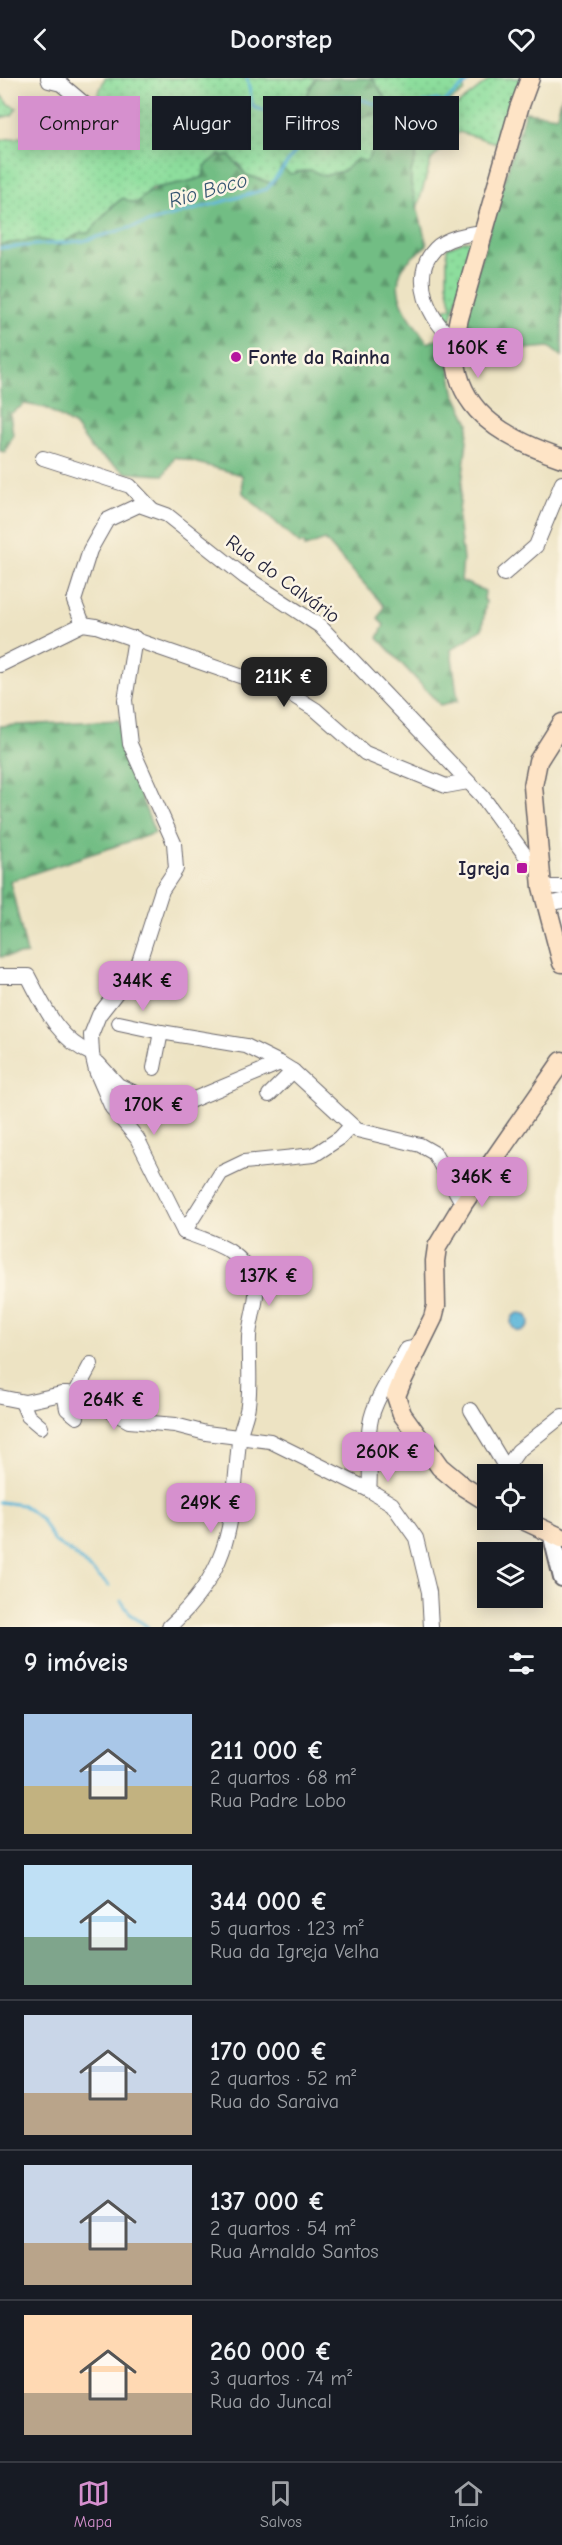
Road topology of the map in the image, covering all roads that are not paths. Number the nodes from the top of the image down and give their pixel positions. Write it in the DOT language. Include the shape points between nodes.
graph roads {
  1 [pos="48,78"];
  2 [pos="530,78"];
  3 [pos="75,96"];
  4 [pos="484,232"];
  5 [pos="455,340"];
  6 [pos="43,458"];
  7 [pos="562,458"];
  8 [pos="562,483"];
  9 [pos="154,510"];
  10 [pos="504,574"];
  11 [pos="84,624"];
  12 [pos="135,638"];
  13 [pos="0,665"];
  14 [pos="562,723"];
  15 [pos="468,782"];
  16 [pos="538,861"];
  17 [pos="542,887"];
  18 [pos="562,888"];
  19 [pos="554,903"];
  20 [pos="562,963"];
  21 [pos="0,976"];
  22 [pos="119,1023"];
  23 [pos="161,1032"];
  24 [pos="92,1054"];
  25 [pos="562,1061"];
  26 [pos="280,1063"];
  27 [pos="154,1068"];
  28 [pos="293,1071"];
  29 [pos="269,1095"];
  30 [pos="351,1126"];
  31 [pos="464,1204"];
  32 [pos="184,1232"];
  33 [pos="418,1350"];
  34 [pos="92,1364"];
  35 [pos="69,1394"];
  36 [pos="0,1397"];
  37 [pos="22,1402"];
  38 [pos="471,1410"];
  39 [pos="562,1416"];
  40 [pos="77,1417"];
  41 [pos="41,1427"];
  42 [pos="239,1437"];
  43 [pos="500,1464"];
  44 [pos="509,1464"];
  45 [pos="369,1490"];
  46 [pos="477,1495"];
  47 [pos="556,1536"];
  48 [pos="562,1578"];
  49 [pos="169,1627"];
  50 [pos="431,1627"];
  1 -- 3 [label="street"];
  2 -- 4 [label="main road"];
  4 -- 5 [label="main road"];
  4 -- 5 [label="street" via="438,246 424,270 423,289 429,307 444,332"];
  5 -- 7 [label="main road" via="462,386 484,418 512,437"];
  6 -- 9 [label="street, Rua do Calvário" via="130,486"];
  8 -- 10 [label="street" via="536,546"];
  9 -- 11 [label="street" via="139,506 107,520 90,550 74,601"];
  9 -- 15 [label="street, Rua do Calvário" via="167,515 245,577 320,626"];
  11 -- 12 [label="street"];
  11 -- 13 [label="street"];
  12 -- 15 [label="street" via="289,693 316,710 365,753 446,786"];
  12 -- 24 [label="street" via="125,700 129,744 174,843 176,869 148,925 138,965 99,1015 92,1035"];
  14 -- 16 [label="main road" via="541,756 534,776"];
  15 -- 16 [label="street, Rua do Calvário" via="525,855"];
  16 -- 17 [label="main road"];
  17 -- 18 [label="street"];
  17 -- 19 [label="main road"];
  19 -- 20 [label="main road"];
  21 -- 24 [label="street" via="28,975 51,1018 75,1047"];
  22 -- 23 [label="street"];
  23 -- 26 [label="street" via="246,1046"];
  23 -- 27 [label="street"];
  24 -- 26 [label="street" via="118,1085 162,1106 180,1105"];
  24 -- 32 [label="street" via="112,1108 137,1137"];
  25 -- 31 [label="main road"];
  26 -- 28 [label="street"];
  28 -- 29 [label="street"];
  28 -- 30 [label="street"];
  30 -- 31 [label="street" via="420,1145 434,1154"];
  30 -- 32 [label="street" via="314,1155 244,1162 221,1173"];
  31 -- 33 [label="main road" via="437,1247 434,1318"];
  32 -- 42 [label="street" via="227,1248 244,1261 256,1285 249,1336 248,1407"];
  33 -- 45 [label="street" via="407,1349 370,1423"];
  33 -- 46 [label="main road" via="396,1396 402,1414 440,1467"];
  34 -- 35 [label="street"];
  35 -- 37 [label="street"];
  35 -- 40 [label="street" via="67,1409"];
  35 -- 42 [label="street" via="85,1396 129,1421"];
  36 -- 37 [label="street"];
  37 -- 41 [label="street" via="28,1416"];
  38 -- 43 [label="street"];
  39 -- 44 [label="street" via="518,1451"];
  42 -- 45 [label="street" via="270,1441"];
  42 -- 49 [label="street" via="233,1515 219,1562 204,1590"];
  45 -- 50 [label="street" via="392,1504 416,1538 429,1592"];
  47 -- 48 [label="street"];
}
